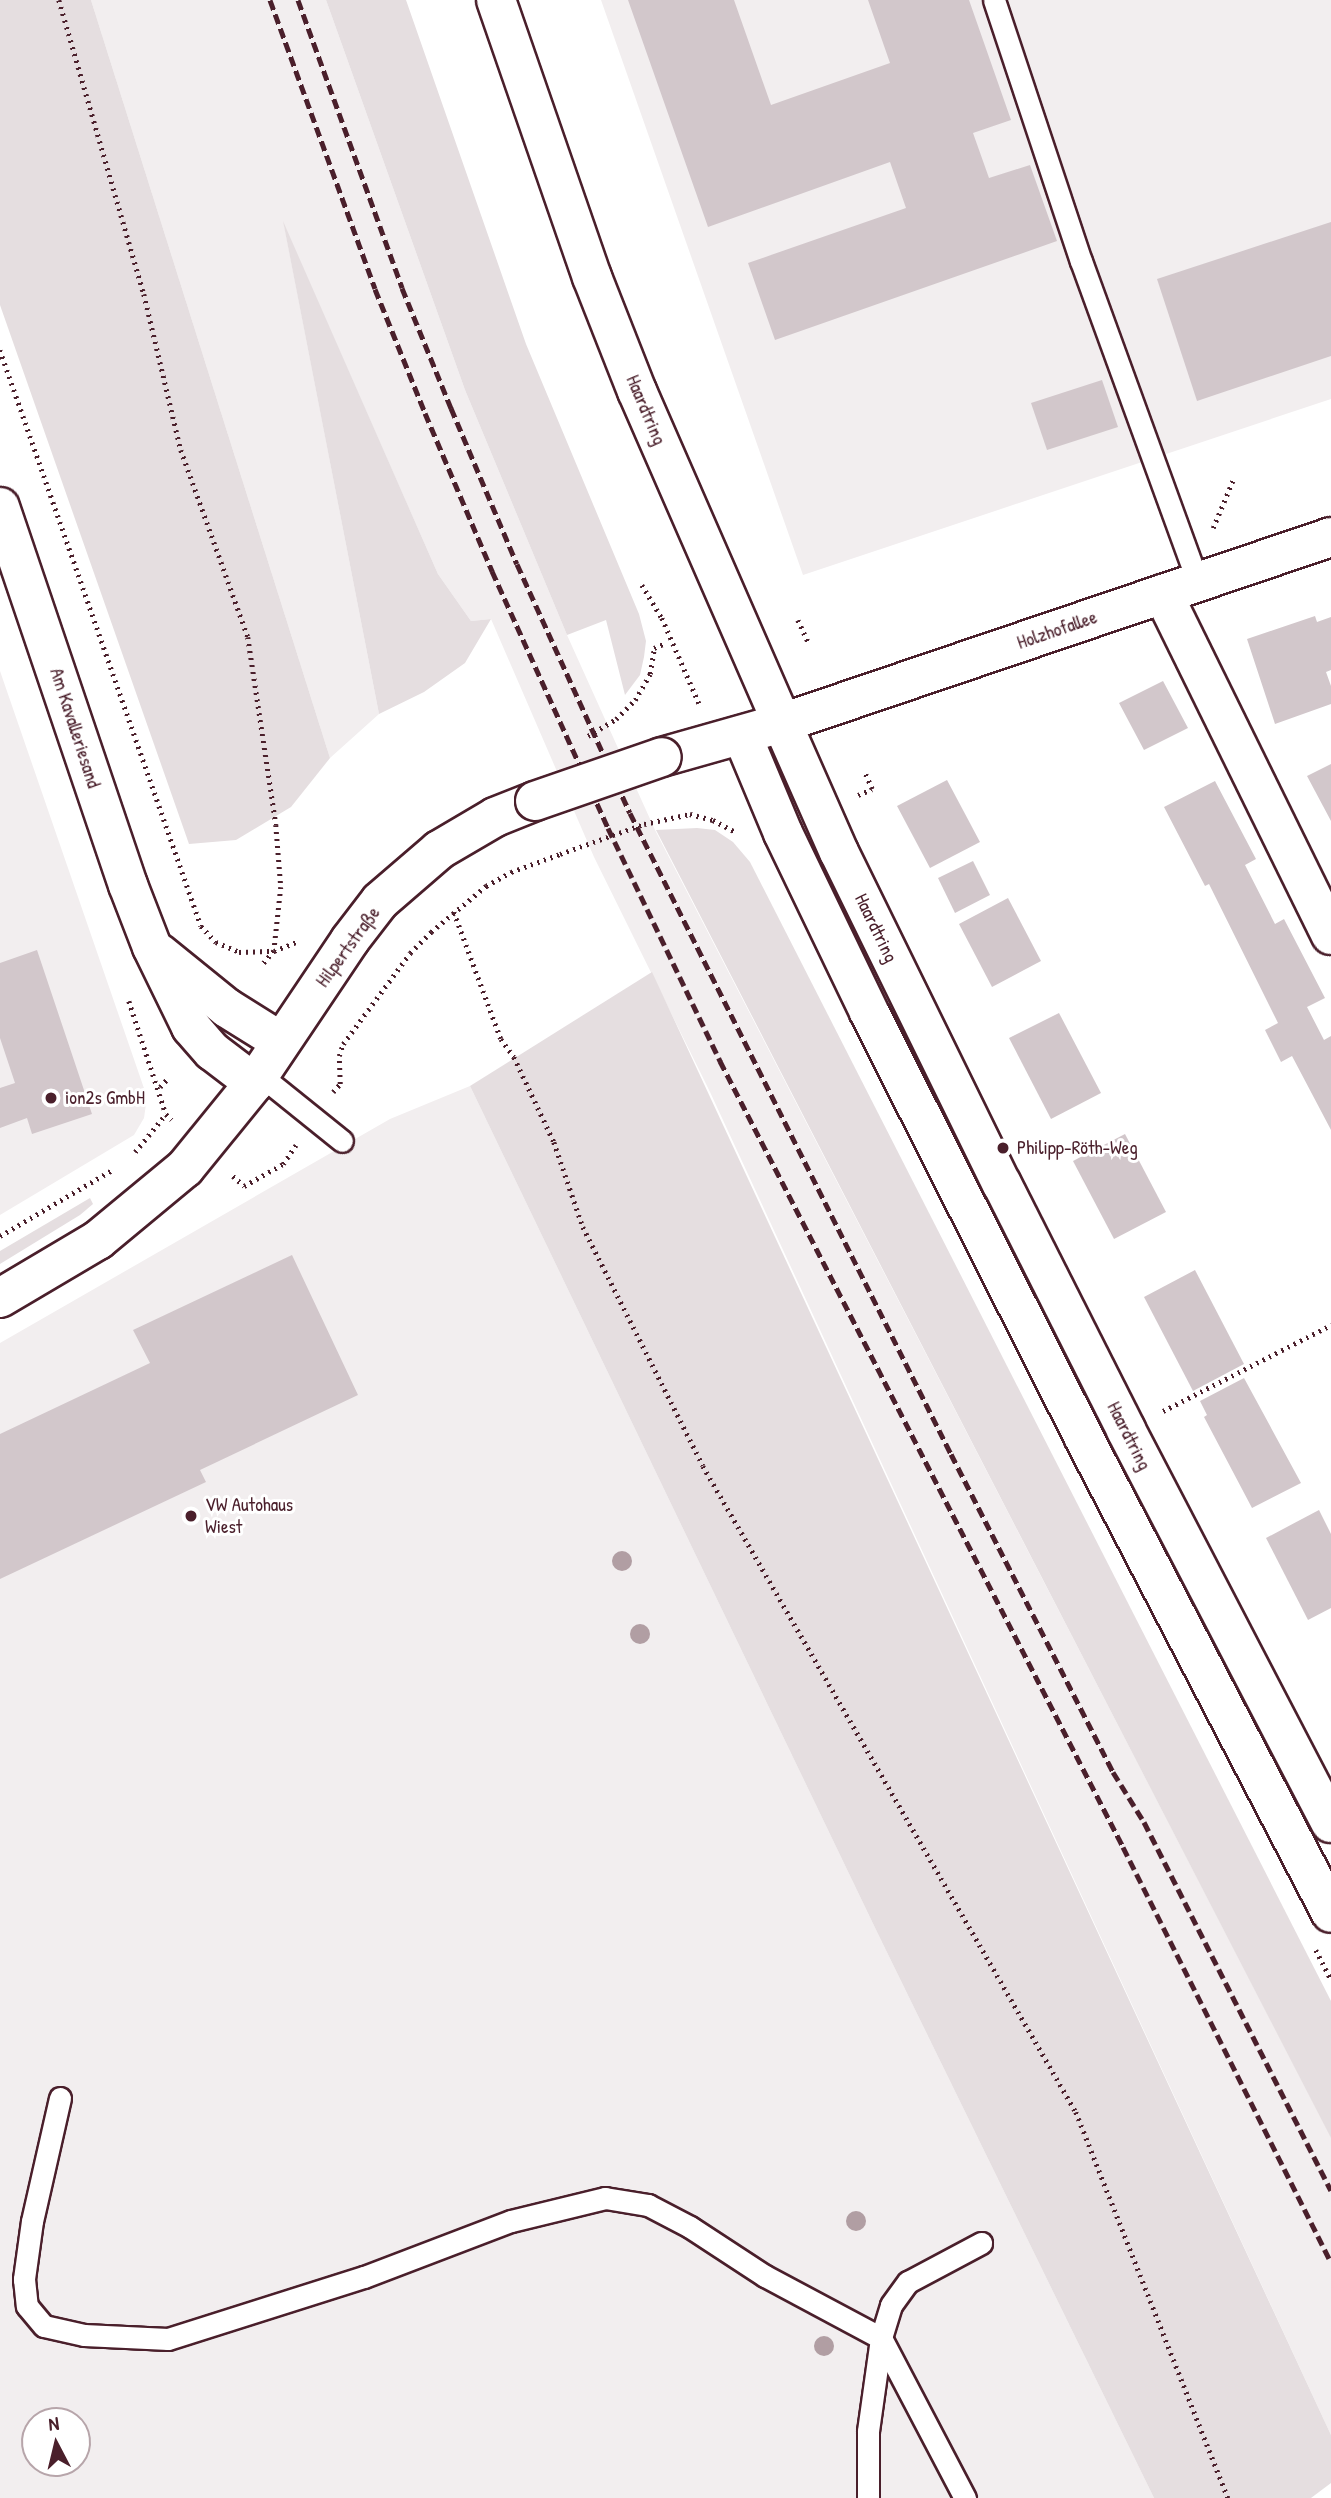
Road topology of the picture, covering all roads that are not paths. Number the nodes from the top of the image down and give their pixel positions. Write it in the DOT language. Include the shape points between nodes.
graph roads {
  1 [pos="496,0"];
  2 [pos="994,0"];
  3 [pos="0,507"];
  4 [pos="1331,537"];
  5 [pos="1180,588"];
  6 [pos="782,723"];
  7 [pos="742,735"];
  8 [pos="1331,935"];
  9 [pos="152,947"];
  10 [pos="280,1041"];
  11 [pos="257,1079"];
  12 [pos="342,1141"];
  13 [pos="0,1298"];
  14 [pos="1331,1823"];
  15 [pos="1331,1913"];
  16 [pos="60,2098"];
  17 [pos="981,2243"];
  18 [pos="881,2338"];
  19 [pos="868,2498"];
  20 [pos="965,2498"];
  1 -- 6 [label="main road, Haardtring" via="612,328"];
  2 -- 5 [label="lane" via="1081,261"];
  3 -- 9 [label="main road, Am Kavalleriesand"];
  4 -- 5 [label="main road, Holzhofallee"];
  5 -- 6 [label="main road, Holzhofallee"];
  5 -- 8 [label="main road"];
  6 -- 7 [label="main road, Hilpertstraße"];
  6 -- 14 [label="main road, Haardtring" via="839,852 996,1172"];
  7 -- 10 [label="main road, Hilpertstraße, bridge" via="535,801 495,817 449,844 380,901"];
  7 -- 15 [label="main road, Haardtring" via="783,833 869,1012"];
  9 -- 10 [label="main road, Am Kavalleriesand" via="227,1008"];
  9 -- 11 [label="main road, Am Kavalleriesand" via="191,1027 212,1051"];
  10 -- 11 [label="main road, Hilpertstraße"];
  11 -- 12 [label="lane"];
  11 -- 13 [label="main road, Hilpertstraße" via="168,1185 98,1240"];
  16 -- 18 [label="lane" via="24,2279 27,2306 44,2326 84,2335 168,2339 364,2277 511,2221 606,2198 648,2205 765,2276"];
  17 -- 18 [label="lane" via="908,2282 891,2305"];
  18 -- 19 [label="lane" via="868,2431"];
  18 -- 20 [label="lane"];
}
